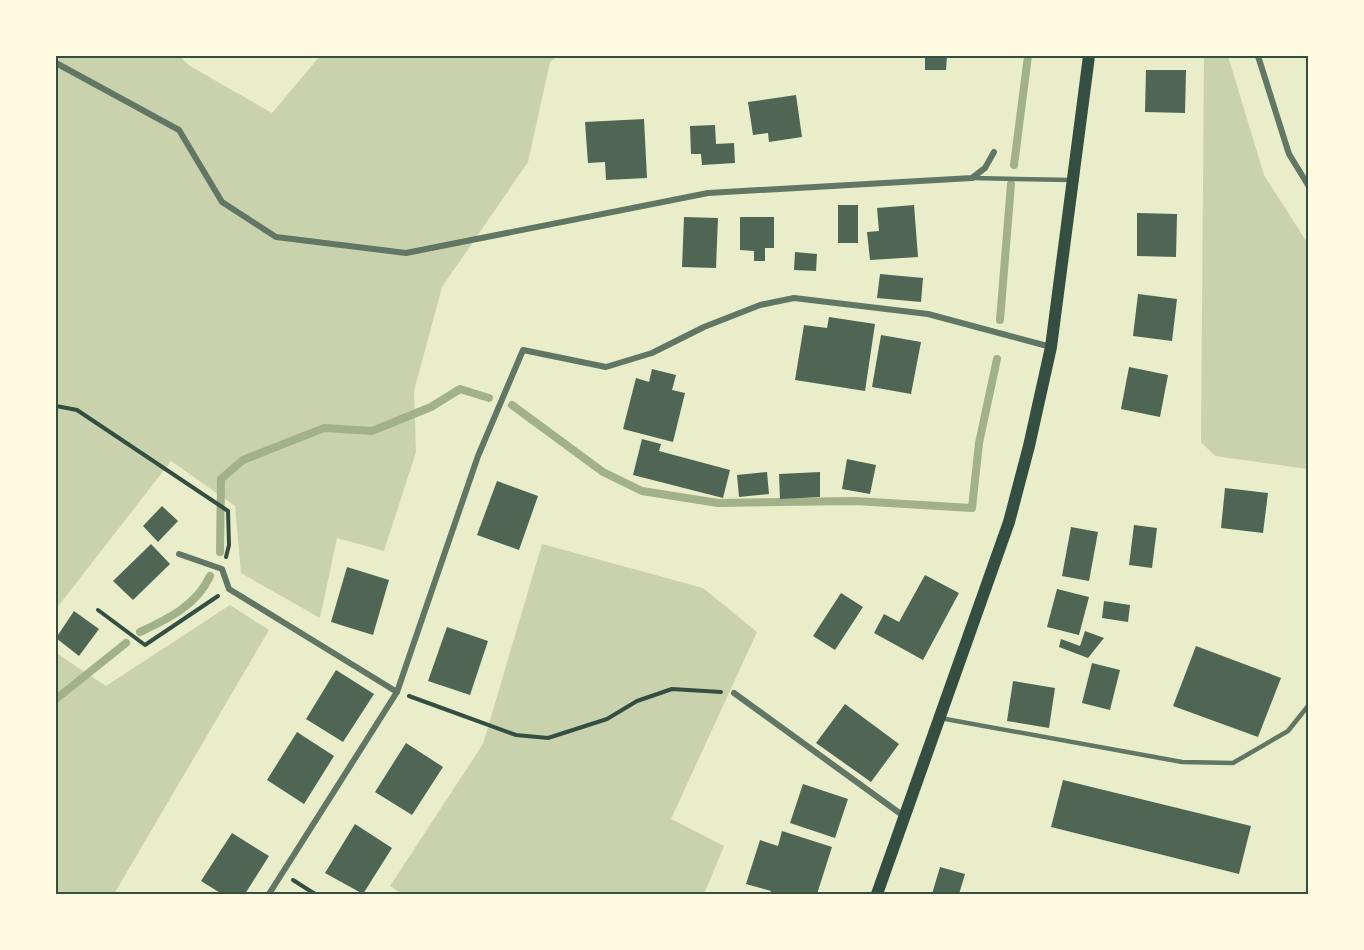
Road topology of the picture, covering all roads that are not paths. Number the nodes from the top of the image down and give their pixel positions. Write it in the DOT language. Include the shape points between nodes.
graph roads {
  1 [pos="1089,56"];
  2 [pos="1258,56"];
  3 [pos="56,63"];
  4 [pos="994,152"];
  5 [pos="972,178"];
  6 [pos="1074,180"];
  7 [pos="1308,185"];
  8 [pos="1051,347"];
  9 [pos="179,554"];
  10 [pos="397,692"];
  11 [pos="734,693"];
  12 [pos="1308,706"];
  13 [pos="938,718"];
  14 [pos="905,817"];
  15 [pos="269,894"];
  16 [pos="877,894"];
  1 -- 6 [label="main road"];
  2 -- 7 [label="street" via="1289,154"];
  3 -- 5 [label="street" via="179,130 222,202 276,237 288,239 406,253 708,193"];
  4 -- 5 [label="street" via="985,168"];
  5 -- 6 [label="lane"];
  6 -- 8 [label="main road"];
  8 -- 10 [label="street" via="928,314 794,298 760,305 652,353 606,367 524,350 478,456"];
  8 -- 13 [label="main road" via="1009,522"];
  9 -- 10 [label="street" via="222,569 229,588"];
  10 -- 15 [label="street"];
  11 -- 14 [label="street"];
  12 -- 13 [label="lane" via="1288,731 1233,763 1182,762"];
  13 -- 14 [label="main road"];
  14 -- 16 [label="main road"];
}
